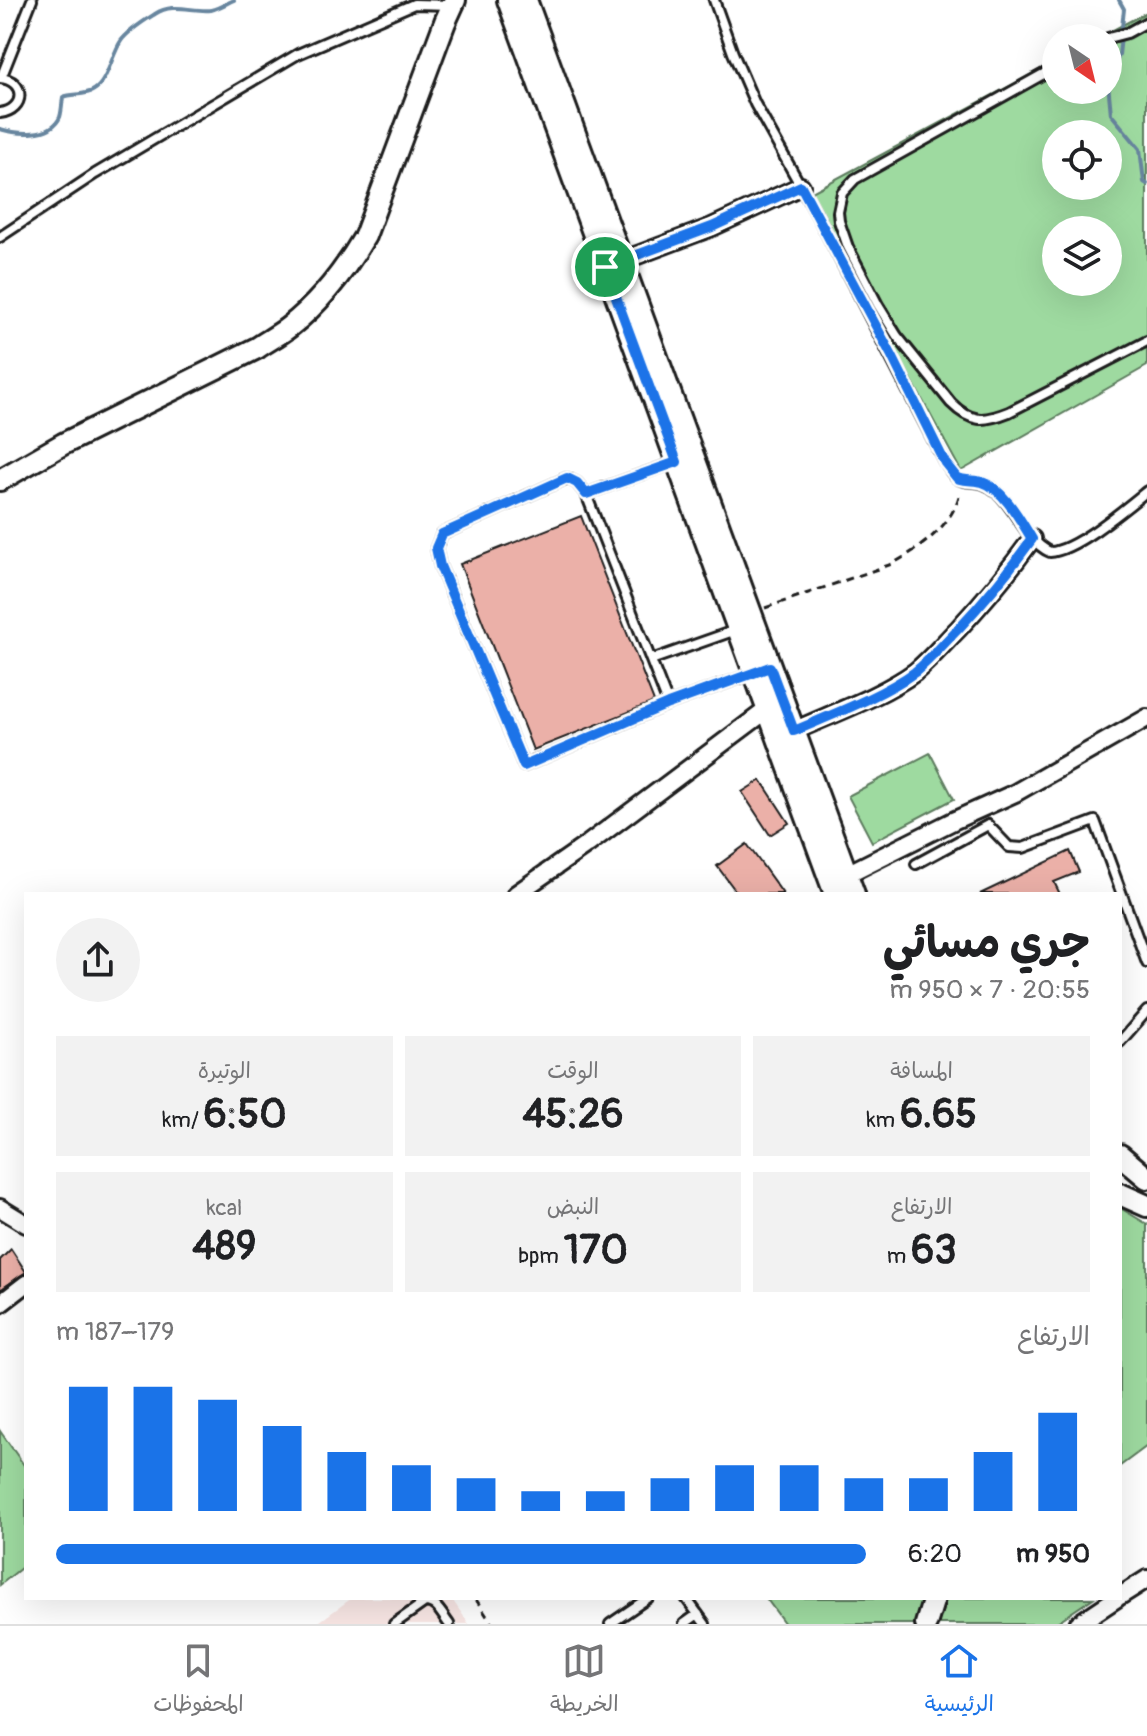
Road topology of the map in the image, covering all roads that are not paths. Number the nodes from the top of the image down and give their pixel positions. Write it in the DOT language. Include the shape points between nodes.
graph roads {
  1 [pos="32,0"];
  2 [pos="508,0"];
  3 [pos="526,0"];
  4 [pos="714,0"];
  5 [pos="454,3"];
  6 [pos="1147,22"];
  7 [pos="1122,34"];
  8 [pos="1042,75"];
  9 [pos="0,78"];
  10 [pos="0,113"];
  11 [pos="801,186"];
  12 [pos="0,237"];
  13 [pos="613,264"];
  14 [pos="1147,341"];
  15 [pos="685,458"];
  16 [pos="0,480"];
  17 [pos="1147,491"];
  18 [pos="586,494"];
  19 [pos="1032,539"];
  20 [pos="748,622"];
  21 [pos="651,660"];
  22 [pos="763,670"];
  23 [pos="668,704"];
  24 [pos="768,709"];
  25 [pos="1147,718"];
  26 [pos="794,731"];
  27 [pos="916,864"];
  28 [pos="847,874"];
  29 [pos="519,892"];
  30 [pos="834,892"];
  31 [pos="853,892"];
  32 [pos="1121,892"];
  33 [pos="1122,895"];
  34 [pos="1147,963"];
  35 [pos="1147,1011"];
  36 [pos="1122,1040"];
  37 [pos="1122,1157"];
  38 [pos="1147,1178"];
  39 [pos="1122,1195"];
  40 [pos="1147,1206"];
  41 [pos="0,1208"];
  42 [pos="24,1223"];
  43 [pos="24,1286"];
  44 [pos="0,1304"];
  45 [pos="1147,1579"];
  46 [pos="1122,1595"];
  47 [pos="645,1600"];
  48 [pos="688,1600"];
  49 [pos="933,1600"];
  50 [pos="1114,1600"];
  51 [pos="698,1614"];
  52 [pos="394,1624"];
  53 [pos="449,1624"];
  54 [pos="610,1624"];
  55 [pos="684,1624"];
  56 [pos="705,1624"];
  57 [pos="926,1624"];
  58 [pos="1078,1624"];
  1 -- 9 [label="lane"];
  2 -- 13 [label="street"];
  3 -- 13 [label="street"];
  4 -- 11 [label="lane" via="755,104"];
  5 -- 12 [label="lane" via="414,4 298,54"];
  5 -- 16 [label="street" via="365,236 309,309 257,348"];
  6 -- 7 [label="lane"];
  8 -- 14 [label="lane" via="855,179 839,203 843,234 897,336 951,403 971,417 988,419 1009,412"];
  9 -- 10 [label="lane" via="17,86 20,97 9,112"];
  11 -- 13 [label="street"];
  11 -- 19 [label="lane" via="945,463 962,480 993,489"];
  13 -- 15 [label="street"];
  15 -- 18 [label="lane"];
  15 -- 20 [label="street"];
  17 -- 19 [label="lane" via="1056,552"];
  18 -- 21 [label="lane"];
  18 -- 23 [label="lane" via="567,478 442,534 436,548 440,566 524,766"];
  19 -- 26 [label="street" via="981,605 916,671"];
  20 -- 21 [label="lane"];
  20 -- 22 [label="street"];
  21 -- 23 [label="lane"];
  22 -- 23 [label="lane"];
  22 -- 24 [label="street"];
  22 -- 26 [label="street"];
  24 -- 29 [label="street"];
  24 -- 30 [label="street"];
  25 -- 28 [label="street" via="1015,793"];
  26 -- 28 [label="street"];
  27 -- 32 [label="lane" via="988,825 1009,847 1023,848 1095,821"];
  28 -- 31 [label="street"];
  33 -- 34 [label="lane"];
  35 -- 36 [label="lane"];
  37 -- 38 [label="street"];
  39 -- 40 [label="street"];
  41 -- 42 [label="street"];
  43 -- 44 [label="street"];
  45 -- 46 [label="street"];
  47 -- 54 [label="lane"];
  48 -- 51 [label="lane"];
  49 -- 57 [label="street"];
  50 -- 58 [label="street"];
  51 -- 55 [label="lane"];
  51 -- 56 [label="lane"];
  52 -- 53 [label="lane" via="425,1602 435,1604"];
}
